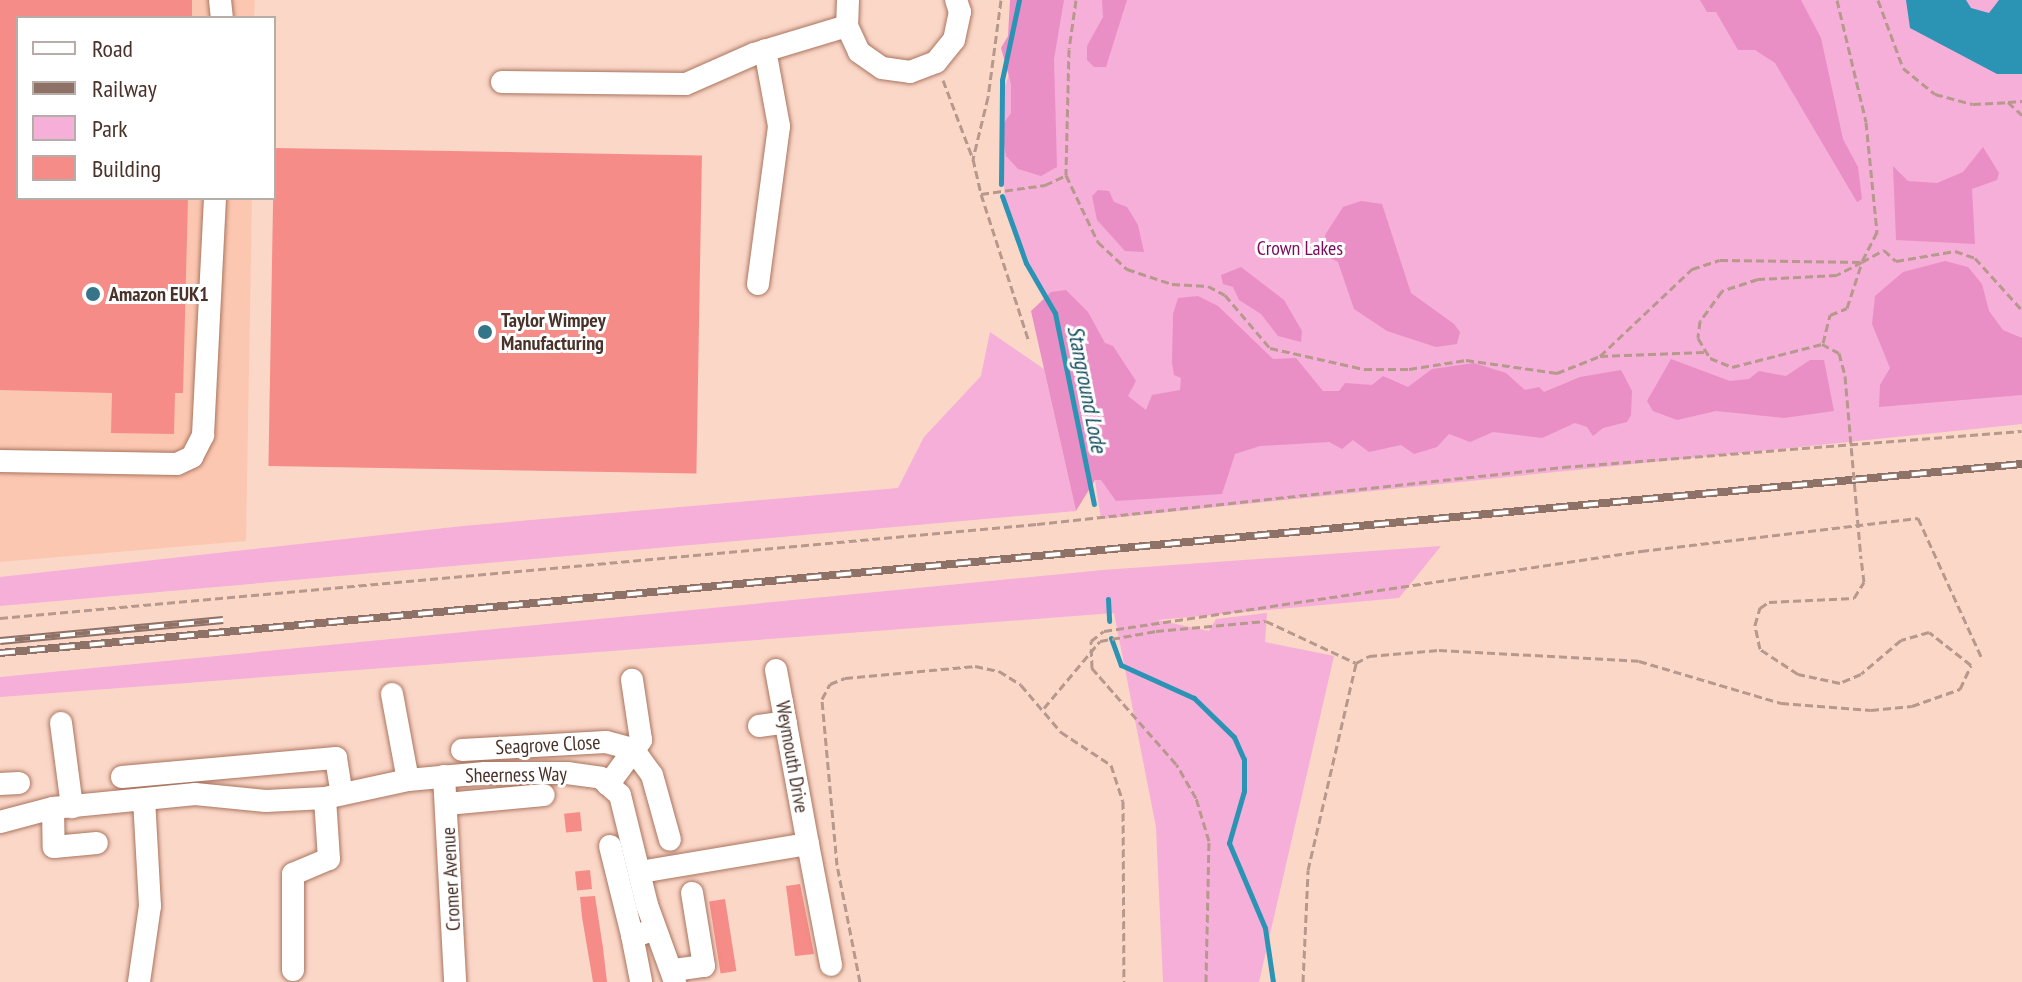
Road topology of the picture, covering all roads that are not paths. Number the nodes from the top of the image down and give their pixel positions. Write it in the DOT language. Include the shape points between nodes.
graph roads {
  1 [pos="848,0"];
  2 [pos="956,0"];
  3 [pos="847,26"];
  4 [pos="765,50"];
  5 [pos="502,82"];
  6 [pos="215,200"];
  7 [pos="758,284"];
  8 [pos="0,461"];
  9 [pos="776,670"];
  10 [pos="632,680"];
  11 [pos="392,694"];
  12 [pos="786,722"];
  13 [pos="61,723"];
  14 [pos="759,726"];
  15 [pos="633,749"];
  16 [pos="462,750"];
  17 [pos="241,766"];
  18 [pos="444,776"];
  19 [pos="122,777"];
  20 [pos="408,780"];
  21 [pos="608,785"];
  22 [pos="544,795"];
  23 [pos="334,796"];
  24 [pos="240,799"];
  25 [pos="144,800"];
  26 [pos="447,804"];
  27 [pos="62,808"];
  28 [pos="0,822"];
  29 [pos="670,840"];
  30 [pos="97,843"];
  31 [pos="808,844"];
  32 [pos="610,846"];
  33 [pos="640,872"];
  34 [pos="692,893"];
  35 [pos="657,931"];
  36 [pos="632,935"];
  37 [pos="831,965"];
  38 [pos="293,970"];
  39 [pos="706,974"];
  40 [pos="674,976"];
  41 [pos="641,981"];
  42 [pos="139,982"];
  43 [pos="455,982"];
  1 -- 3 [label="street"];
  2 -- 3 [label="street" via="960,12 954,40 936,62 910,72 882,68 859,52"];
  3 -- 4 [label="street"];
  4 -- 5 [label="street" via="686,84"];
  4 -- 7 [label="street" via="779,126"];
  6 -- 8 [label="street" via="203,435 192,457 177,464"];
  9 -- 12 [label="street, Weymouth Drive"];
  10 -- 15 [label="street, Seagrove Close" via="641,740"];
  11 -- 20 [label="street"];
  12 -- 14 [label="street"];
  12 -- 31 [label="street, Weymouth Drive"];
  13 -- 27 [label="street"];
  15 -- 16 [label="street, Seagrove Close" via="606,742"];
  15 -- 21 [label="street, Seagrove Close"];
  15 -- 29 [label="street" via="652,775"];
  17 -- 19 [label="street"];
  17 -- 23 [label="street" via="336,758"];
  17 -- 24 [label="street"];
  18 -- 20 [label="street, Sheerness Way"];
  18 -- 21 [label="street, Sheerness Way" via="567,773 601,778"];
  18 -- 26 [label="street, Cromer Avenue"];
  20 -- 23 [label="street, Sheerness Way"];
  21 -- 33 [label="street" via="620,795"];
  22 -- 26 [label="street, Sheerness Way"];
  23 -- 24 [label="street, Sheerness Way"];
  23 -- 38 [label="street" via="329,859 293,874"];
  24 -- 25 [label="street, Sheerness Way" via="195,794"];
  25 -- 27 [label="street, Sheerness Way"];
  25 -- 42 [label="street" via="150,906"];
  26 -- 43 [label="street, Cromer Avenue"];
  27 -- 28 [label="street, Sheerness Way"];
  27 -- 30 [label="street" via="54,847"];
  31 -- 33 [label="street"];
  31 -- 37 [label="street, Weymouth Drive"];
  32 -- 36 [label="street"];
  33 -- 35 [label="street"];
  34 -- 39 [label="street"];
  35 -- 36 [label="street"];
  35 -- 40 [label="street"];
  36 -- 41 [label="street"];
  39 -- 40 [label="street"];
}
